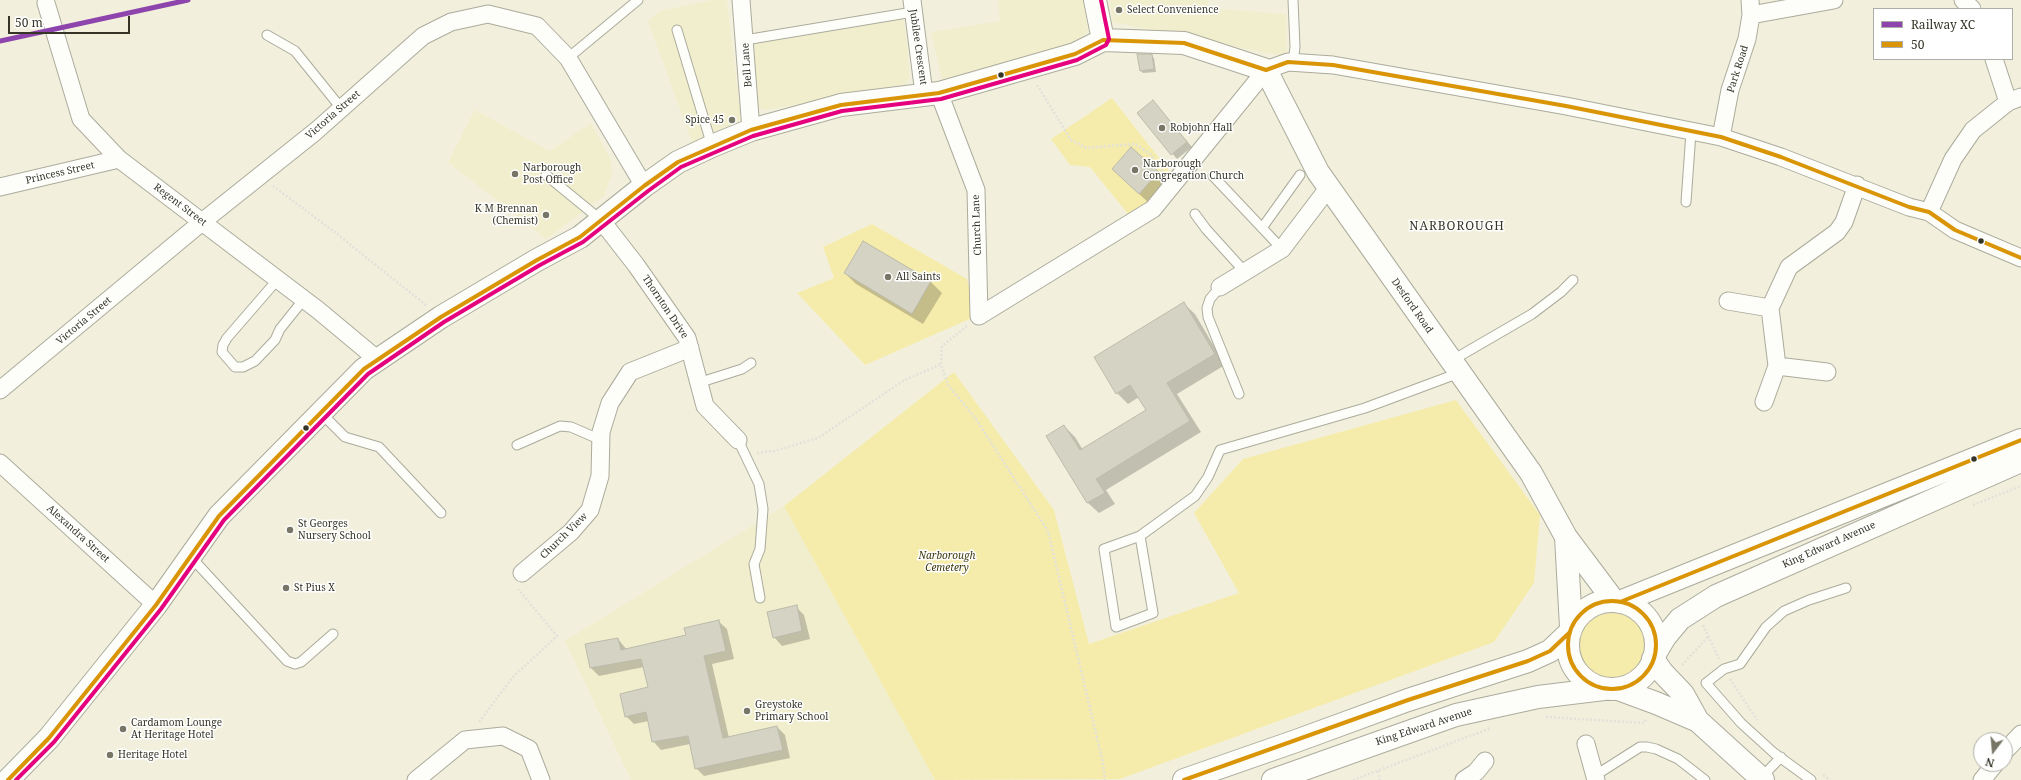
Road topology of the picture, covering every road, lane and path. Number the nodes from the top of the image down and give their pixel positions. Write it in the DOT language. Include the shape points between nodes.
graph roads {
  1 [pos="638,0"];
  2 [pos="741,0"];
  3 [pos="1095,0"];
  4 [pos="1293,0"];
  5 [pos="1834,0"];
  6 [pos="1963,0"];
  7 [pos="46,2"];
  8 [pos="913,6"];
  9 [pos="1750,8"];
  10 [pos="1971,8"];
  11 [pos="677,30"];
  12 [pos="267,35"];
  13 [pos="745,40"];
  14 [pos="1103,40"];
  15 [pos="568,58"];
  16 [pos="1995,60"];
  17 [pos="1288,62"];
  18 [pos="1028,69"];
  19 [pos="1266,70"];
  20 [pos="932,94"];
  21 [pos="2015,99"];
  22 [pos="342,108"];
  23 [pos="751,130"];
  24 [pos="1691,132"];
  25 [pos="1721,137"];
  26 [pos="712,146"];
  27 [pos="119,159"];
  28 [pos="546,175"];
  29 [pos="1300,175"];
  30 [pos="259,176"];
  31 [pos="1213,176"];
  32 [pos="1857,185"];
  33 [pos="644,186"];
  34 [pos="1172,186"];
  35 [pos="0,187"];
  36 [pos="1329,187"];
  37 [pos="1686,202"];
  38 [pos="1929,212"];
  39 [pos="1195,214"];
  40 [pos="601,220"];
  41 [pos="202,222"];
  42 [pos="1262,228"];
  43 [pos="1282,249"];
  44 [pos="2021,258"];
  45 [pos="1245,272"];
  46 [pos="278,279"];
  47 [pos="1573,280"];
  48 [pos="1220,287"];
  49 [pos="304,299"];
  50 [pos="1728,301"];
  51 [pos="1770,308"];
  52 [pos="979,316"];
  53 [pos="441,317"];
  54 [pos="690,348"];
  55 [pos="378,360"];
  56 [pos="751,363"];
  57 [pos="941,364"];
  58 [pos="1777,366"];
  59 [pos="1455,367"];
  60 [pos="1827,372"];
  61 [pos="698,383"];
  62 [pos="0,390"];
  63 [pos="1239,394"];
  64 [pos="1764,402"];
  65 [pos="321,413"];
  66 [pos="601,440"];
  67 [pos="738,440"];
  68 [pos="2021,440"];
  69 [pos="517,445"];
  70 [pos="2021,460"];
  71 [pos="0,464"];
  72 [pos="441,513"];
  73 [pos="1140,536"];
  74 [pos="1566,537"];
  75 [pos="190,556"];
  76 [pos="522,573"];
  77 [pos="1846,588"];
  78 [pos="760,598"];
  79 [pos="1617,602"];
  80 [pos="156,605"];
  81 [pos="1570,630"];
  82 [pos="333,634"];
  83 [pos="1654,656"];
  84 [pos="1611,689"];
  85 [pos="1656,702"];
  86 [pos="1542,716"];
  87 [pos="1698,721"];
  88 [pos="1497,726"];
  89 [pos="2021,734"];
  90 [pos="465,740"];
  91 [pos="2013,742"];
  92 [pos="1586,744"];
  93 [pos="1781,757"];
  94 [pos="1485,761"];
  95 [pos="1378,771"];
  96 [pos="1988,772"];
  97 [pos="1596,777"];
  98 [pos="1762,779"];
  99 [pos="8,780"];
  100 [pos="416,780"];
  101 [pos="541,780"];
  102 [pos="1105,780"];
  103 [pos="1184,780"];
  104 [pos="1272,780"];
  105 [pos="1353,780"];
  106 [pos="1380,780"];
  107 [pos="1464,780"];
  108 [pos="1705,780"];
  109 [pos="1811,780"];
  110 [pos="1982,780"];
  1 -- 15 [label="lane"];
  2 -- 13 [label="street, Bell Lane"];
  3 -- 14 [label="street"];
  4 -- 17 [label="lane" via="1295,47 1294,55"];
  5 -- 9 [label="street"];
  6 -- 10 [label="street"];
  7 -- 27 [label="street, Regent Street" via="81,119"];
  8 -- 13 [label="lane"];
  8 -- 20 [label="street, Jubilee Crescent"];
  9 -- 25 [label="street, Park Road" via="1747,39 1730,90"];
  11 -- 26 [label="lane"];
  12 -- 22 [label="lane" via="295,51"];
  13 -- 23 [label="street, Bell Lane"];
  14 -- 18 [label="street" via="1075,54"];
  14 -- 19 [label="street" via="1184,43"];
  15 -- 22 [label="street, Victoria Street" via="537,26 488,14 451,22 423,36"];
  15 -- 33 [label="street, Victoria Street"];
  16 -- 21 [label="street"];
  17 -- 19 [label="street"];
  17 -- 24 [label="street" via="1333,65 1566,106"];
  18 -- 20 [label="street"];
  18 -- 34 [label="path" via="1071,140 1086,148 1135,144 1150,154"];
  19 -- 34 [label="street"];
  19 -- 36 [label="street, Desford Road" via="1318,172"];
  20 -- 23 [label="street" via="841,105"];
  20 -- 52 [label="street, Church Lane" via="976,190"];
  21 -- 38 [label="street" via="1973,130 1953,159"];
  22 -- 30 [label="street, Victoria Street"];
  23 -- 26 [label="street"];
  24 -- 25 [label="street"];
  24 -- 37 [label="lane"];
  25 -- 32 [label="street"];
  26 -- 33 [label="street" via="678,162"];
  27 -- 35 [label="street, Princess Street"];
  27 -- 41 [label="street, Regent Street"];
  28 -- 40 [label="lane"];
  29 -- 42 [label="lane"];
  30 -- 41 [label="street, Victoria Street"];
  30 -- 53 [label="path"];
  31 -- 42 [label="lane"];
  32 -- 38 [label="street" via="1909,207"];
  32 -- 51 [label="street" via="1844,222 1837,232 1789,267"];
  33 -- 40 [label="street"];
  34 -- 52 [label="street" via="1153,209"];
  36 -- 43 [label="street"];
  36 -- 59 [label="street, Desford Road"];
  38 -- 44 [label="street" via="1955,230"];
  39 -- 45 [label="lane"];
  40 -- 53 [label="street" via="580,237"];
  40 -- 54 [label="street, Thornton Drive" via="672,315 687,338"];
  41 -- 46 [label="street, Regent Street"];
  41 -- 62 [label="street, Victoria Street"];
  42 -- 43 [label="lane"];
  43 -- 45 [label="street"];
  45 -- 48 [label="street"];
  46 -- 49 [label="street, Regent Street"];
  46 -- 49 [label="lane" via="223,345 222,352 235,367 243,367 255,360 275,340 280,329"];
  47 -- 59 [label="lane" via="1532,314"];
  48 -- 63 [label="lane" via="1209,303 1208,317"];
  49 -- 55 [label="street, Regent Street"];
  50 -- 51 [label="street"];
  51 -- 58 [label="street"];
  52 -- 57 [label="path" via="942,346"];
  53 -- 55 [label="street"];
  54 -- 61 [label="street, Thornton Drive"];
  54 -- 66 [label="street, Church View" via="630,372 610,403"];
  55 -- 65 [label="street" via="364,369"];
  56 -- 61 [label="lane" via="742,369"];
  57 -- 67 [label="path" via="903,381 818,438 774,451 752,454"];
  57 -- 102 [label="path" via="948,385 976,419 1048,531"];
  58 -- 60 [label="street"];
  58 -- 64 [label="street"];
  59 -- 73 [label="lane" via="1365,408 1220,450 1208,477 1195,496"];
  59 -- 74 [label="street, Desford Road" via="1531,473"];
  61 -- 67 [label="street, Thornton Drive" via="705,406"];
  65 -- 72 [label="lane" via="345,437 380,447"];
  65 -- 75 [label="street" via="219,516"];
  66 -- 69 [label="lane" via="571,427 560,426"];
  66 -- 76 [label="street, Church View" via="600,476 590,510 571,532"];
  67 -- 78 [label="lane" via="760,484 763,509 760,549 754,564"];
  68 -- 79 [label="street"];
  70 -- 83 [label="street, King Edward Avenue" via="1716,596 1680,619"];
  71 -- 80 [label="street, Alexandra Street"];
  73 -- 73 [label="lane" via="1153,613 1116,627 1104,549"];
  74 -- 79 [label="street, Desford Road"];
  74 -- 81 [label="street, Desford Road"];
  75 -- 80 [label="street"];
  75 -- 82 [label="lane" via="288,661 294,664 301,662"];
  76 -- 90 [label="path" via="517,588 557,636 512,678"];
  77 -- 93 [label="lane" via="1784,611 1766,627 1740,664 1724,669 1706,684 1740,723"];
  79 -- 81 [label="street" via="1600,603 1588,608 1578,616"];
  79 -- 83 [label="street" via="1633,607 1644,615 1652,627 1655,640"];
  80 -- 99 [label="street" via="49,738"];
  81 -- 84 [label="street" via="1569,655 1578,674 1590,684"];
  81 -- 103 [label="street" via="1550,651 1528,661 1408,700"];
  83 -- 84 [label="street, King Edward Avenue" via="1648,670 1640,679 1630,686"];
  83 -- 87 [label="street" via="1662,672 1683,694"];
  84 -- 85 [label="street"];
  84 -- 104 [label="street, King Edward Avenue" via="1538,697 1456,715"];
  85 -- 86 [label="path" via="1644,723"];
  85 -- 87 [label="street"];
  87 -- 98 [label="street"];
  88 -- 95 [label="path"];
  89 -- 91 [label="street"];
  90 -- 100 [label="street"];
  90 -- 101 [label="street" via="503,736 529,748"];
  92 -- 97 [label="street"];
  93 -- 98 [label="lane"];
  93 -- 109 [label="lane"];
  94 -- 107 [label="street" via="1476,772"];
  95 -- 105 [label="path"];
  95 -- 106 [label="path"];
  96 -- 110 [label="street"];
  97 -- 108 [label="lane" via="1640,747 1647,747 1678,759"];
}
